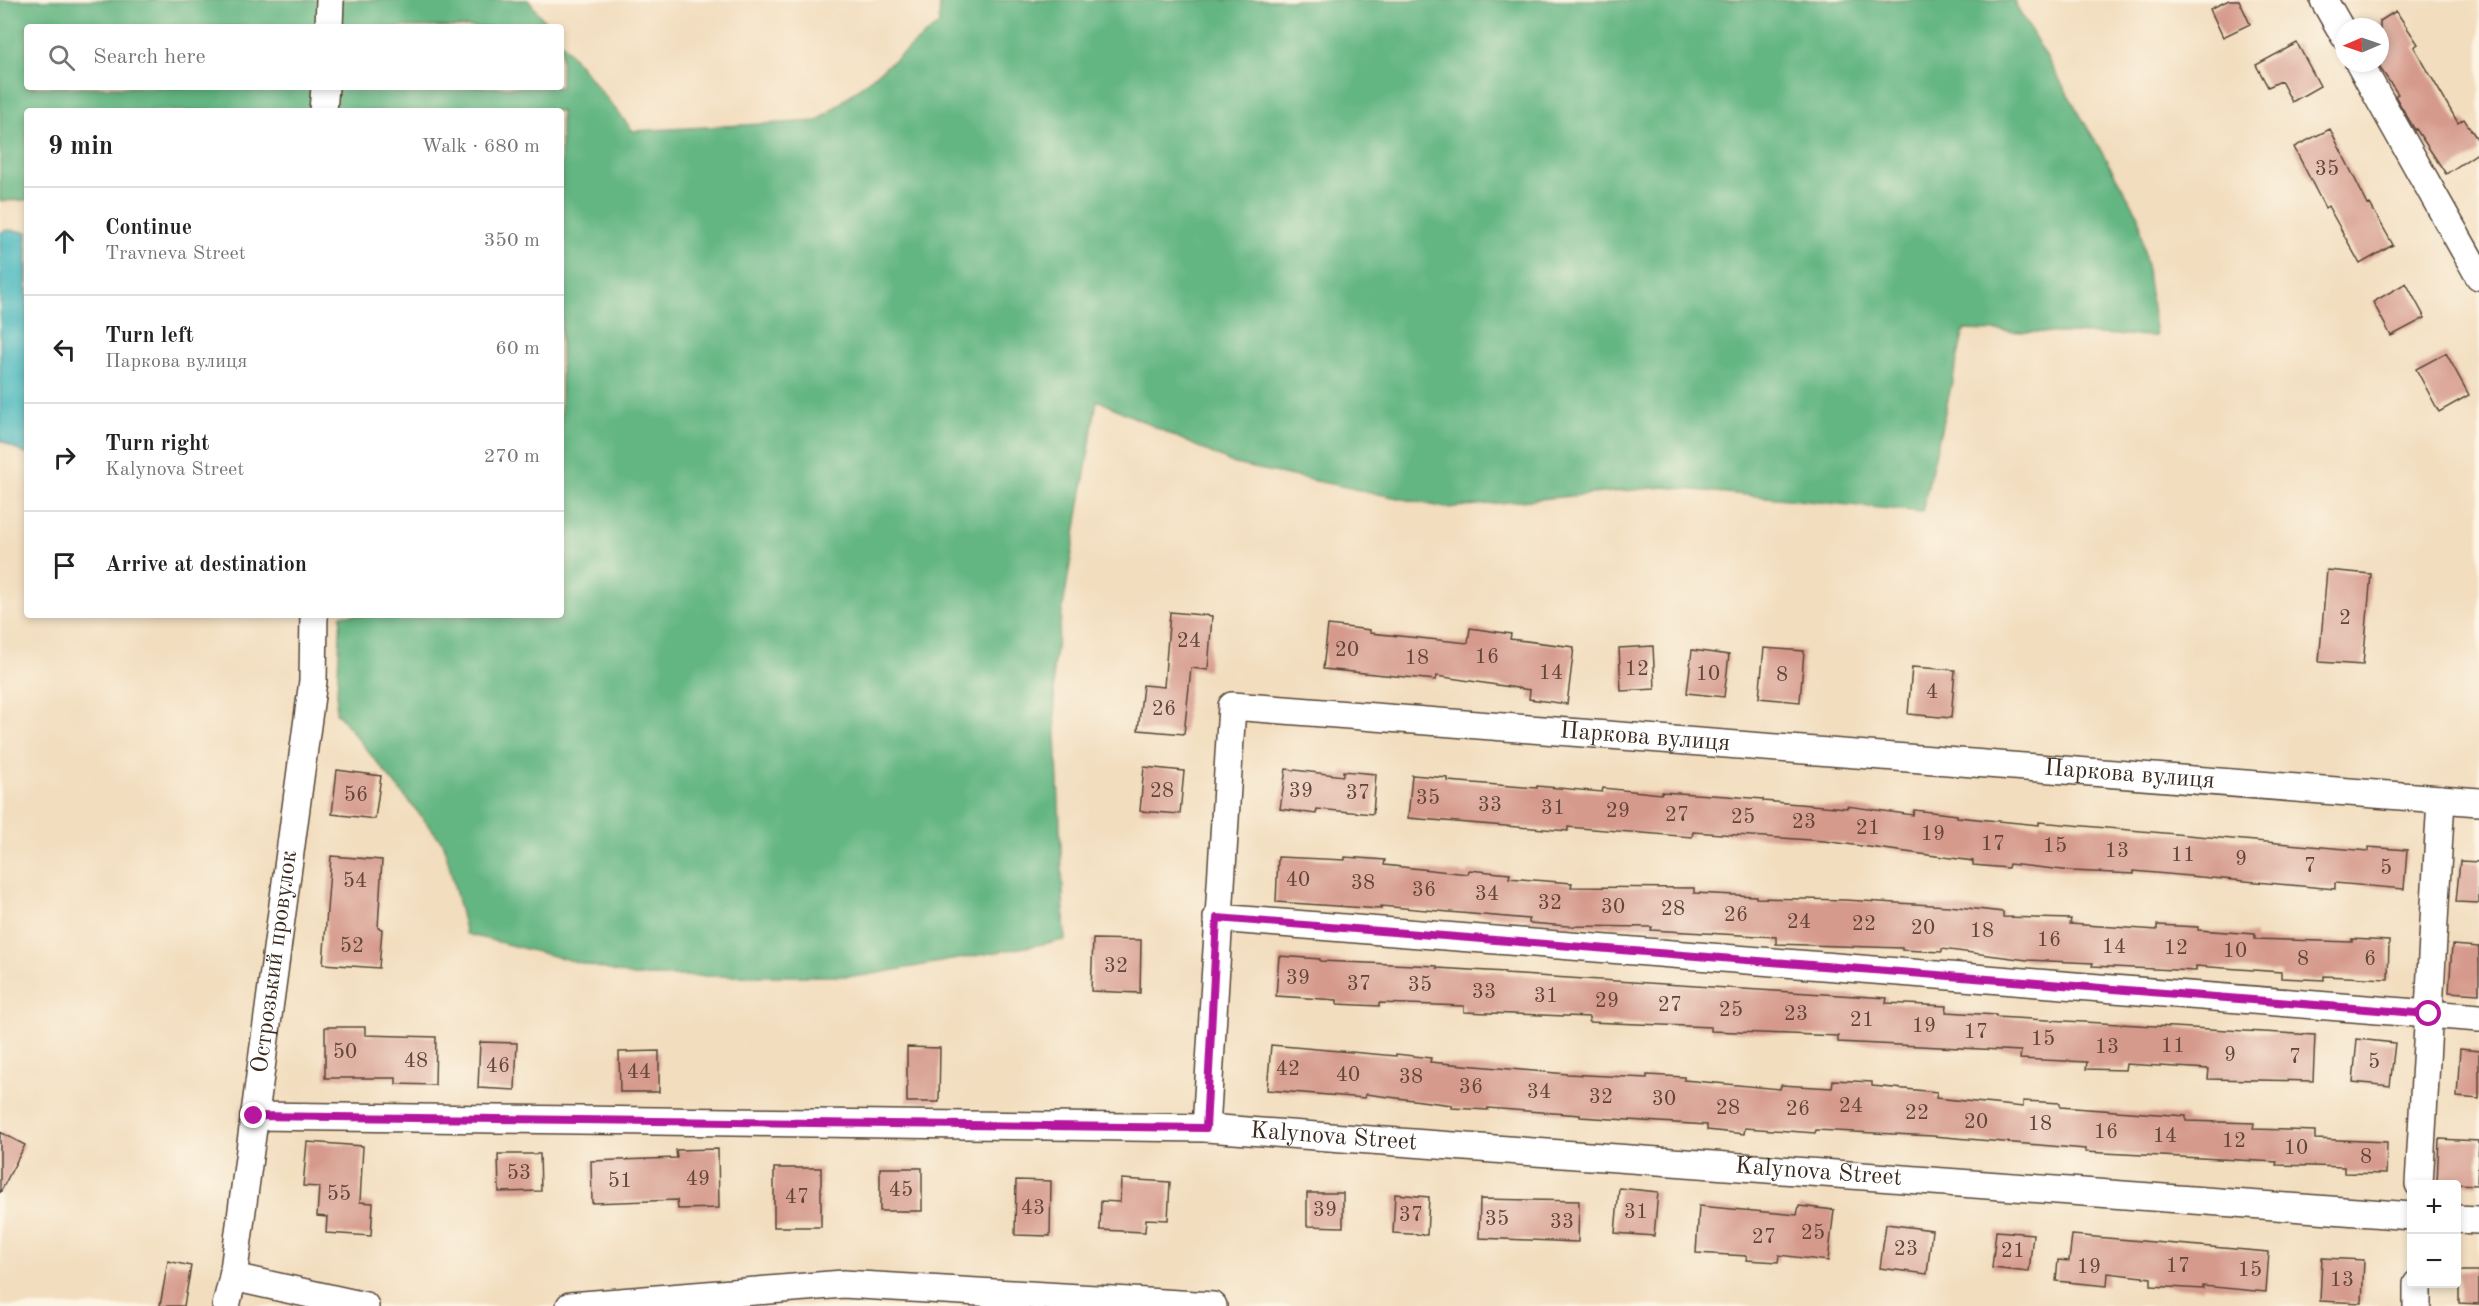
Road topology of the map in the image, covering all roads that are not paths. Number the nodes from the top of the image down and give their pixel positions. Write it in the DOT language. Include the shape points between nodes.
graph roads {
  1 [pos="330,0"];
  2 [pos="2324,0"];
  3 [pos="2335,20"];
  4 [pos="329,24"];
  5 [pos="2365,72"];
  6 [pos="325,90"];
  7 [pos="323,108"];
  8 [pos="2479,276"];
  9 [pos="314,618"];
  10 [pos="2441,799"];
  11 [pos="2479,802"];
  12 [pos="1217,918"];
  13 [pos="2429,1014"];
  14 [pos="2479,1018"];
  15 [pos="254,1116"];
  16 [pos="1206,1128"];
  17 [pos="2419,1180"];
  18 [pos="2407,1216"];
  19 [pos="2461,1219"];
  20 [pos="2479,1220"];
  21 [pos="233,1277"];
  22 [pos="2417,1288"];
  23 [pos="226,1306"];
  24 [pos="365,1306"];
  25 [pos="570,1306"];
  26 [pos="1213,1306"];
  27 [pos="2417,1306"];
  1 -- 4 [label="street"];
  2 -- 3 [label="street"];
  5 -- 8 [label="street"];
  6 -- 7 [label="street"];
  9 -- 15 [label="street, Острозький провулок" via="313,681"];
  10 -- 11 [label="street, Паркова вулиця"];
  10 -- 12 [label="street, Паркова вулиця" via="1232,706"];
  10 -- 13 [label="street"];
  12 -- 13 [label="street"];
  12 -- 16 [label="street, Паркова вулиця"];
  13 -- 14 [label="street"];
  13 -- 17 [label="street"];
  15 -- 16 [label="street, Kalynova Street"];
  15 -- 21 [label="street, Острозький провулок"];
  16 -- 18 [label="street, Kalynova Street"];
  19 -- 20 [label="street"];
  21 -- 23 [label="street, Острозький провулок"];
  21 -- 24 [label="street"];
  22 -- 27 [label="street"];
  25 -- 26 [label="street" via="843,1284"];
}
